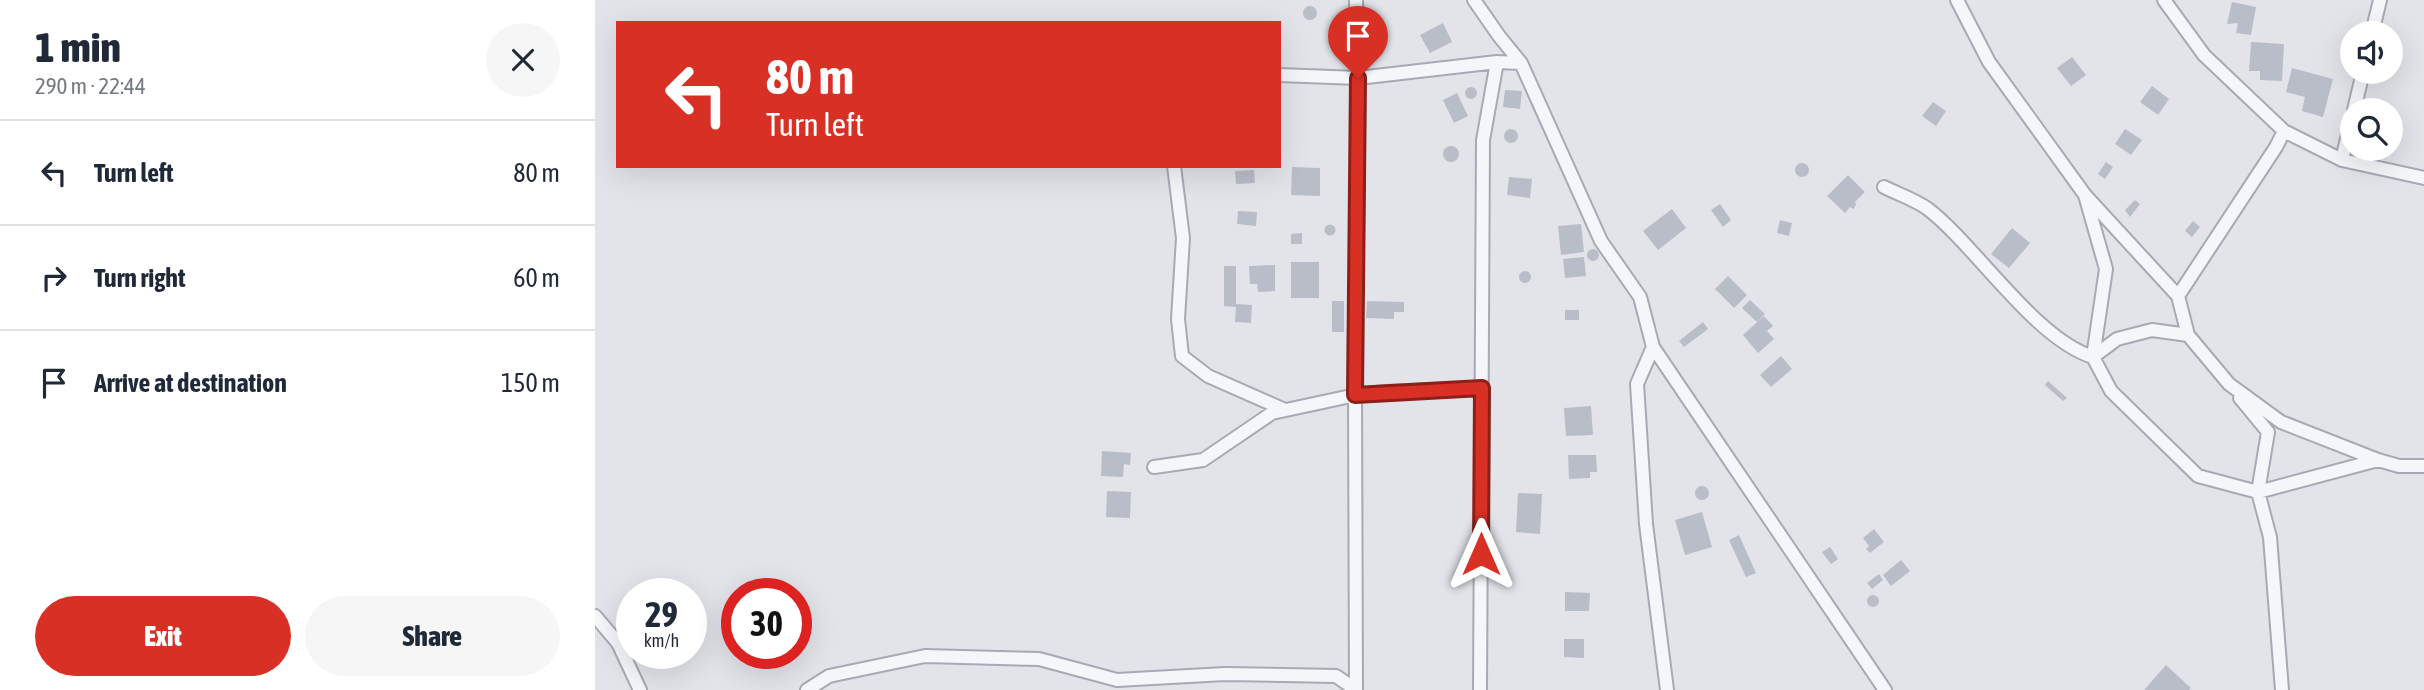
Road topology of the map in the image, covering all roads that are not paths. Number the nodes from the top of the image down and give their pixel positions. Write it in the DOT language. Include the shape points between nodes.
graph roads {
  1 [pos="1356,0"];
  2 [pos="1474,0"];
  3 [pos="1957,0"];
  4 [pos="2164,0"];
  5 [pos="2380,0"];
  6 [pos="2375,21"];
  7 [pos="1497,62"];
  8 [pos="1521,63"];
  9 [pos="1281,75"];
  10 [pos="1358,78"];
  11 [pos="2284,131"];
  12 [pos="2340,159"];
  13 [pos="2347,161"];
  14 [pos="1174,168"];
  15 [pos="2424,178"];
  16 [pos="1884,187"];
  17 [pos="2085,195"];
  18 [pos="2178,296"];
  19 [pos="2188,335"];
  20 [pos="1653,347"];
  21 [pos="2093,357"];
  22 [pos="2229,384"];
  23 [pos="1482,388"];
  24 [pos="1355,395"];
  25 [pos="1285,410"];
  26 [pos="2378,460"];
  27 [pos="2424,466"];
  28 [pos="1154,467"];
  29 [pos="2258,492"];
  30 [pos="595,616"];
  31 [pos="630,670"];
  32 [pos="632,690"];
  33 [pos="640,690"];
  34 [pos="807,690"];
  35 [pos="1356,690"];
  36 [pos="1481,690"];
  37 [pos="1667,690"];
  38 [pos="1885,690"];
  39 [pos="2282,690"];
  1 -- 10 [label="street"];
  2 -- 8 [label="street"];
  3 -- 17 [label="street" via="1989,62"];
  4 -- 11 [label="street" via="2204,55"];
  5 -- 6 [label="street"];
  7 -- 8 [label="street"];
  7 -- 10 [label="street"];
  7 -- 23 [label="street" via="1483,140"];
  8 -- 20 [label="street" via="1601,241 1640,297"];
  9 -- 10 [label="street"];
  10 -- 24 [label="street"];
  11 -- 12 [label="street"];
  11 -- 18 [label="street"];
  13 -- 15 [label="street"];
  14 -- 25 [label="street" via="1183,238 1178,318 1182,356 1208,376"];
  16 -- 21 [label="street" via="1927,208 2045,328"];
  17 -- 18 [label="street"];
  17 -- 21 [label="street" via="2106,269"];
  18 -- 19 [label="street"];
  19 -- 21 [label="street" via="2152,330 2117,339"];
  19 -- 22 [label="street"];
  20 -- 37 [label="street" via="1637,384 1646,524"];
  20 -- 38 [label="street"];
  21 -- 29 [label="street" via="2111,391 2198,476"];
  22 -- 26 [label="street" via="2281,422"];
  22 -- 29 [label="street" via="2268,432"];
  23 -- 24 [label="street"];
  23 -- 36 [label="street"];
  24 -- 25 [label="street"];
  24 -- 35 [label="street"];
  25 -- 28 [label="street" via="1272,413 1203,460"];
  26 -- 27 [label="street"];
  26 -- 29 [label="street"];
  29 -- 39 [label="street" via="2270,537"];
  30 -- 31 [label="street" via="618,643"];
  31 -- 32 [label="street"];
  31 -- 33 [label="street"];
  34 -- 35 [label="street" via="829,676 925,656 1039,659 1117,680 1225,674 1336,676"];
}
